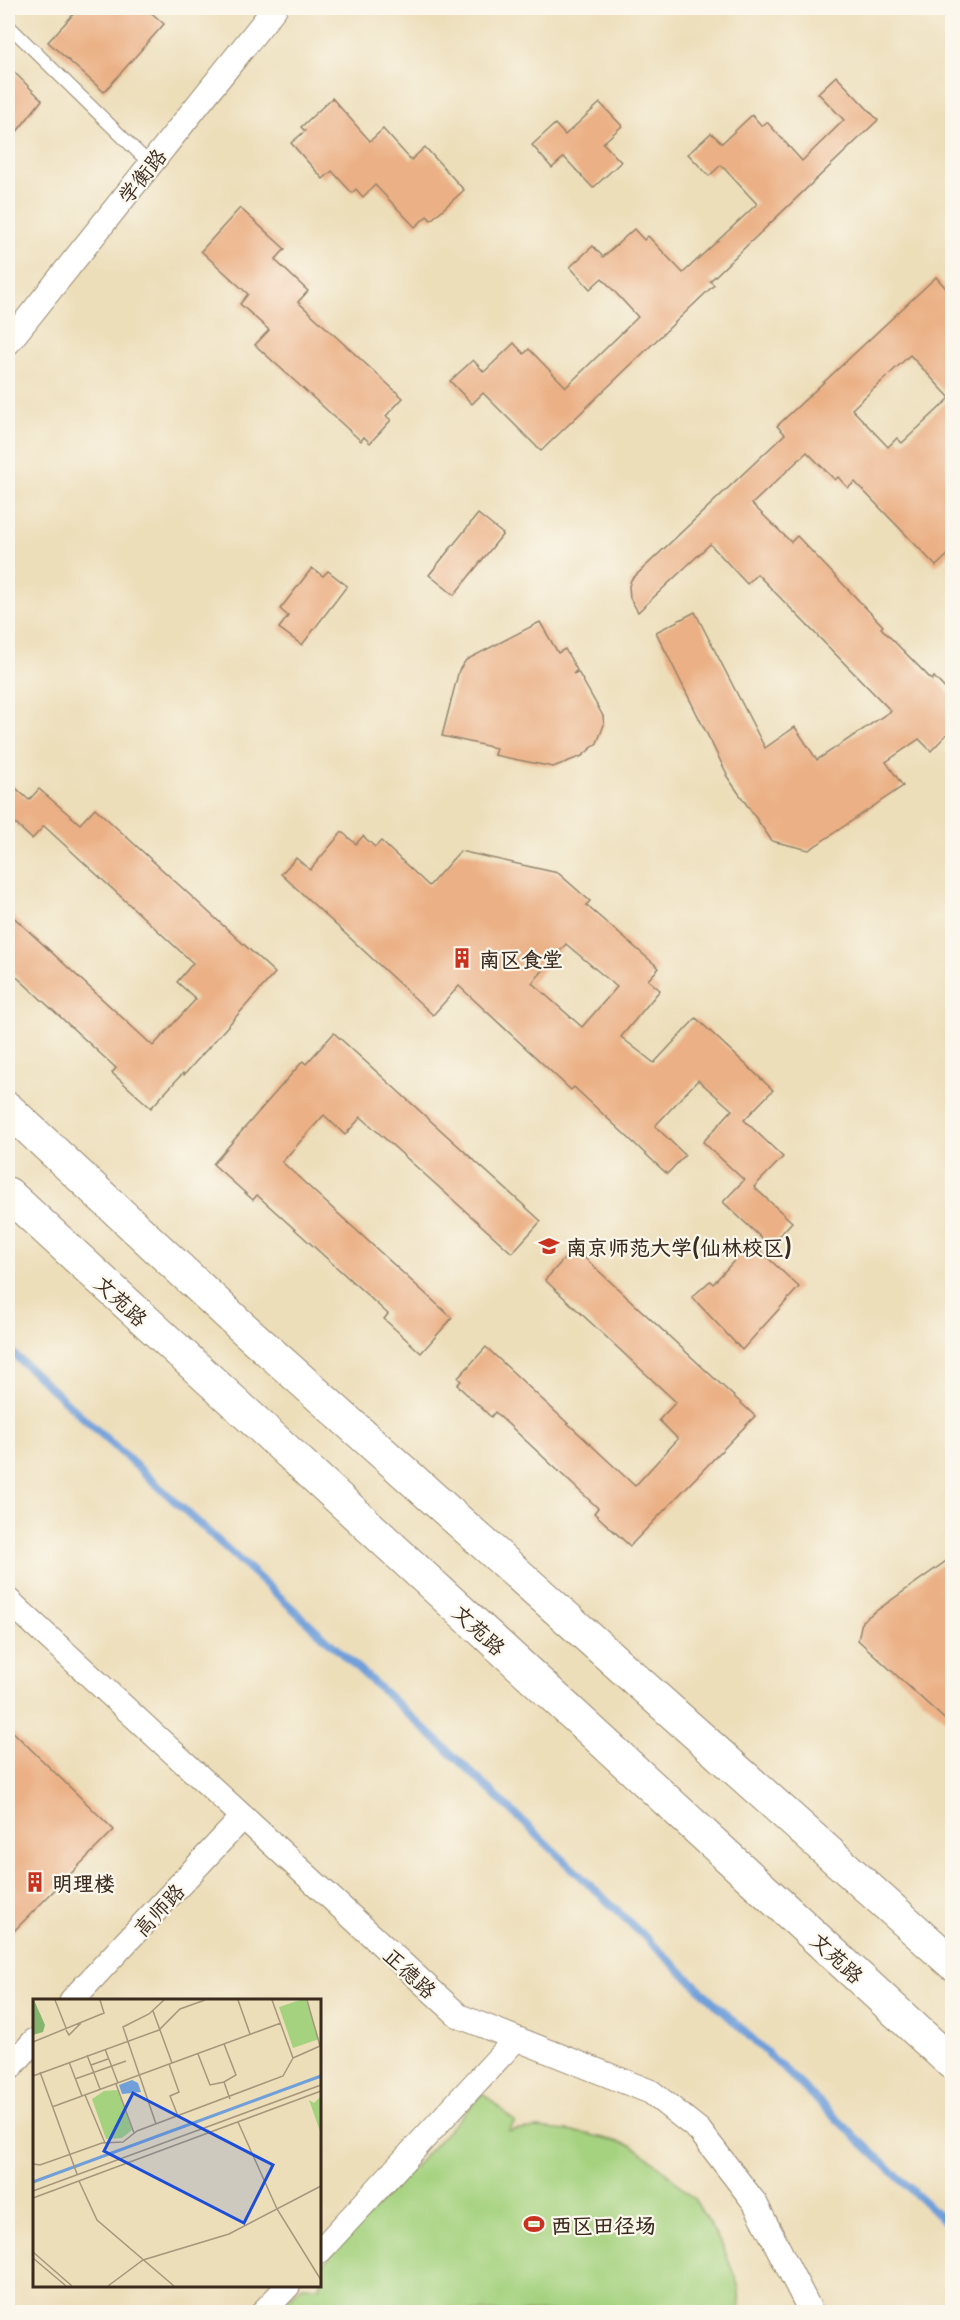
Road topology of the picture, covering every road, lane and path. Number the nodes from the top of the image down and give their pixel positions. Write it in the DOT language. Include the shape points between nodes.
graph roads {
  1 [pos="275,8"];
  2 [pos="8,25"];
  3 [pos="150,164"];
  4 [pos="8,341"];
  5 [pos="8,1109"];
  6 [pos="8,1194"];
  7 [pos="8,1600"];
  8 [pos="243,1817"];
  9 [pos="952,1963"];
  10 [pos="74,1999"];
  11 [pos="516,2039"];
  12 [pos="33,2042"];
  13 [pos="952,2063"];
  14 [pos="8,2070"];
  15 [pos="321,2250"];
  16 [pos="287,2287"];
  17 [pos="263,2313"];
  18 [pos="811,2313"];
  1 -- 3 [label="street, 学衡路"];
  2 -- 3 [label="lane"];
  3 -- 4 [label="street, 学衡路"];
  5 -- 9 [label="main road" via="241,1326"];
  6 -- 13 [label="main road, 文苑路"];
  7 -- 8 [label="street, 正德路"];
  8 -- 10 [label="street, 高师路"];
  8 -- 11 [label="street, 正德路" via="459,2016"];
  11 -- 15 [label="street"];
  11 -- 18 [label="street, 正德路" via="651,2092 699,2130 755,2203"];
  12 -- 14 [label="street"];
  16 -- 17 [label="street"];
}
